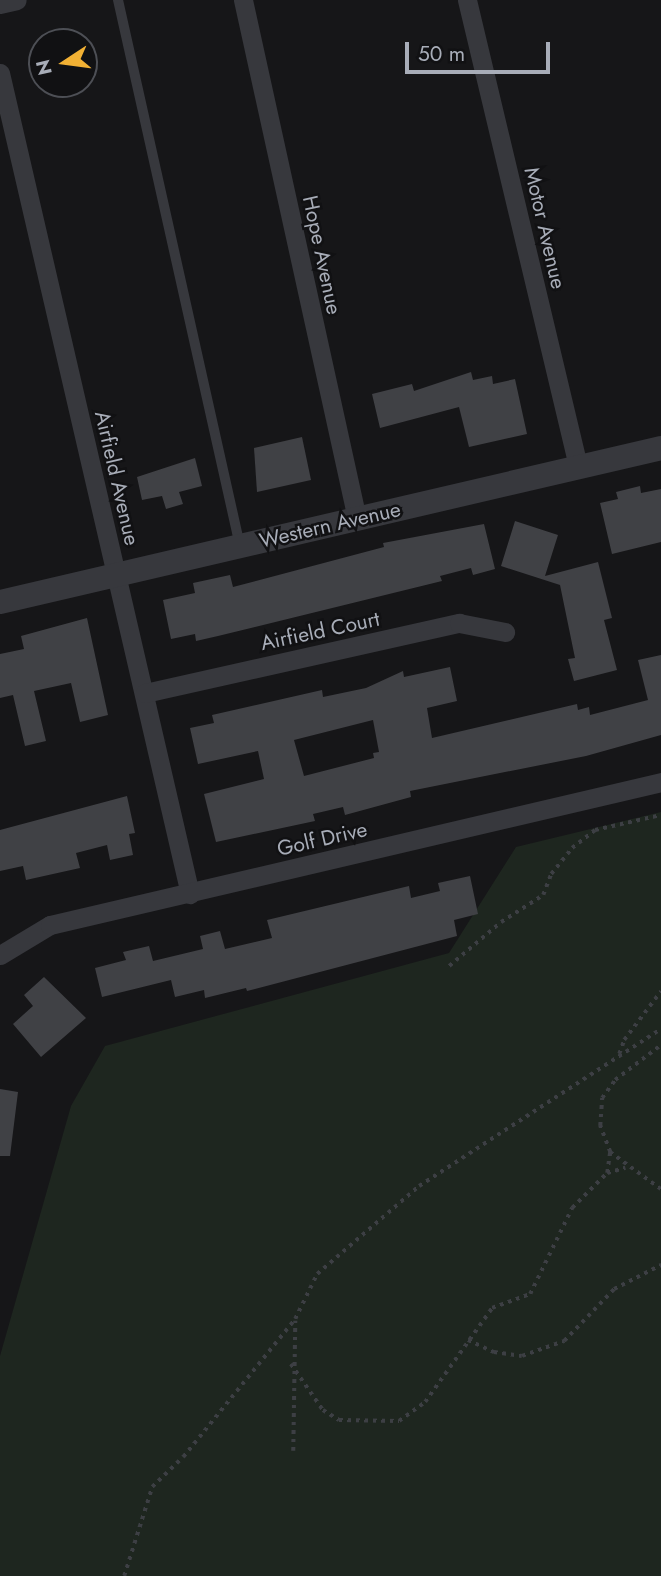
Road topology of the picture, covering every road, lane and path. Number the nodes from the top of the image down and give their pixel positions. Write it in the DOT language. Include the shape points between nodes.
graph roads {
  1 [pos="17,0"];
  2 [pos="118,0"];
  3 [pos="243,0"];
  4 [pos="467,0"];
  5 [pos="0,4"];
  6 [pos="0,73"];
  7 [pos="661,448"];
  8 [pos="578,467"];
  9 [pos="357,519"];
  10 [pos="240,546"];
  11 [pos="116,575"];
  12 [pos="0,603"];
  13 [pos="505,632"];
  14 [pos="145,693"];
  15 [pos="661,782"];
  16 [pos="661,815"];
  17 [pos="190,894"];
  18 [pos="0,955"];
  19 [pos="449,966"];
  20 [pos="661,991"];
  21 [pos="661,1029"];
  22 [pos="661,1045"];
  23 [pos="618,1056"];
  24 [pos="611,1152"];
  25 [pos="626,1168"];
  26 [pos="607,1173"];
  27 [pos="661,1189"];
  28 [pos="661,1265"];
  29 [pos="295,1319"];
  30 [pos="468,1340"];
  31 [pos="291,1364"];
  32 [pos="293,1451"];
  33 [pos="124,1576"];
  1 -- 5 [label="street"];
  2 -- 10 [label="lane"];
  3 -- 9 [label="street, Hope Avenue"];
  4 -- 8 [label="street, Motor Avenue"];
  6 -- 11 [label="street, Airfield Avenue"];
  7 -- 8 [label="street, Western Avenue"];
  8 -- 9 [label="street, Western Avenue"];
  9 -- 10 [label="street, Western Avenue"];
  10 -- 11 [label="street, Western Avenue"];
  11 -- 12 [label="street, Western Avenue"];
  11 -- 14 [label="street, Airfield Avenue"];
  13 -- 14 [label="street, Airfield Court" via="459,623"];
  14 -- 17 [label="street, Airfield Avenue"];
  15 -- 17 [label="street, Golf Drive"];
  16 -- 19 [label="path" via="595,830 572,848 551,874 543,895 500,922"];
  17 -- 18 [label="street, Golf Drive" via="50,925"];
  20 -- 23 [label="path" via="624,1040"];
  21 -- 23 [label="path"];
  22 -- 24 [label="path" via="615,1080 602,1098 600,1126"];
  23 -- 29 [label="path" via="419,1186 317,1274"];
  24 -- 25 [label="path"];
  24 -- 26 [label="path"];
  25 -- 26 [label="path"];
  25 -- 27 [label="path"];
  26 -- 30 [label="path" via="572,1208 530,1294 492,1308"];
  28 -- 30 [label="path" via="614,1289 564,1341 522,1356 494,1352"];
  29 -- 31 [label="path"];
  29 -- 33 [label="path" via="183,1457 152,1487"];
  30 -- 31 [label="path" via="425,1402 399,1420 339,1420 323,1410"];
  31 -- 32 [label="path"];
}
